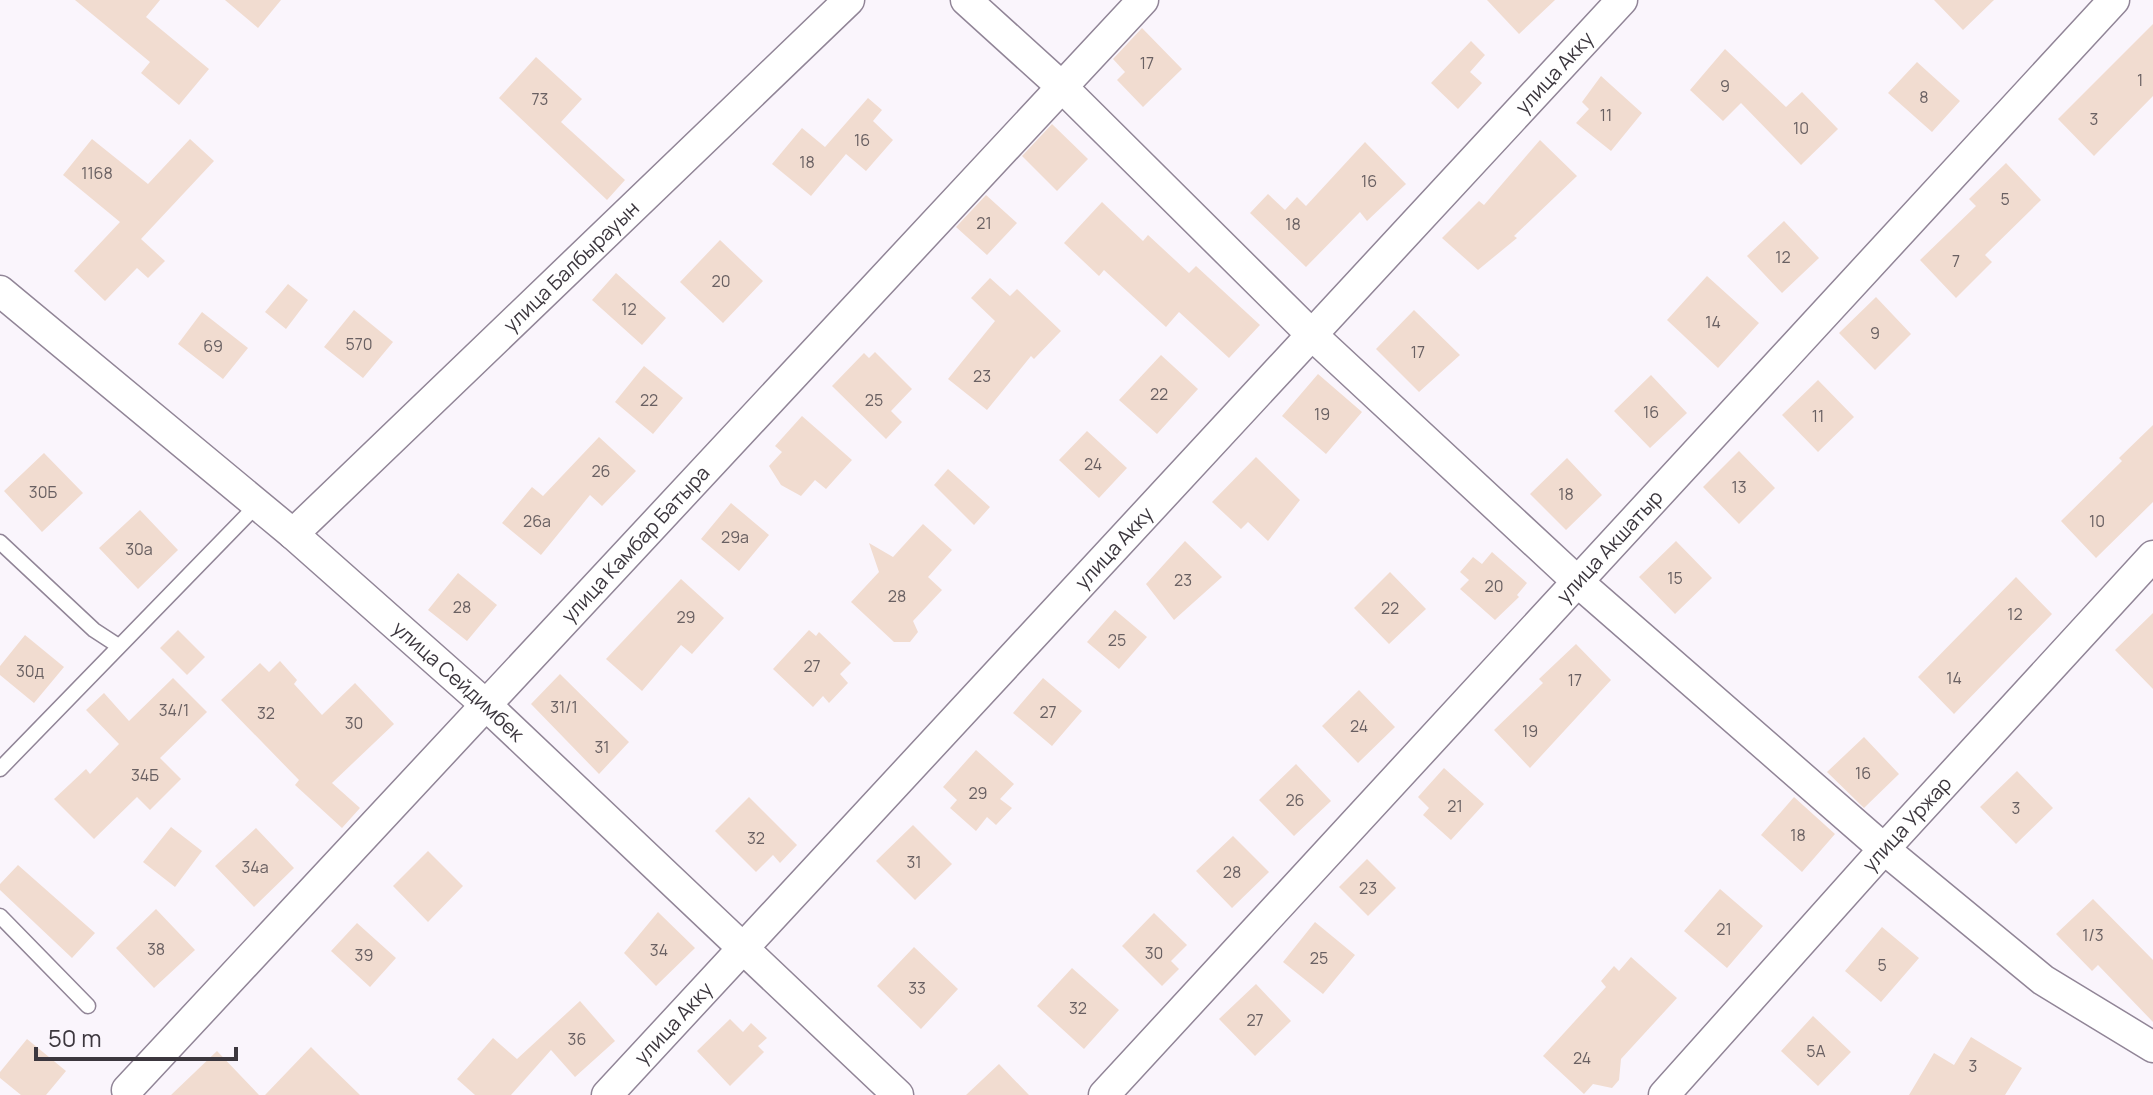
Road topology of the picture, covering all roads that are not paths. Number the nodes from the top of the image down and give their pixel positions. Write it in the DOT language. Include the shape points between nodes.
graph roads {
  1 [pos="849,0"];
  2 [pos="966,0"];
  3 [pos="1143,0"];
  4 [pos="1622,0"];
  5 [pos="2114,0"];
  6 [pos="1062,87"];
  7 [pos="0,291"];
  8 [pos="1312,335"];
  9 [pos="258,504"];
  10 [pos="293,534"];
  11 [pos="0,542"];
  12 [pos="2153,556"];
  13 [pos="1578,582"];
  14 [pos="117,645"];
  15 [pos="486,705"];
  16 [pos="0,769"];
  17 [pos="1884,849"];
  18 [pos="0,916"];
  19 [pos="742,949"];
  20 [pos="88,1006"];
  21 [pos="2153,1047"];
  22 [pos="127,1090"];
  23 [pos="607,1095"];
  24 [pos="898,1095"];
  25 [pos="1104,1095"];
  26 [pos="1664,1095"];
  1 -- 10 [label="street, улица Балбырауын"];
  2 -- 6 [label="street"];
  3 -- 6 [label="street, улица Камбар Батыра"];
  4 -- 8 [label="street, улица Акку"];
  5 -- 13 [label="street, улица Акшатыр"];
  6 -- 8 [label="street"];
  6 -- 15 [label="street, улица Камбар Батыра"];
  7 -- 9 [label="street, улица Сейдимбек"];
  8 -- 13 [label="street"];
  8 -- 19 [label="street, улица Акку"];
  9 -- 10 [label="street, улица Сейдимбек"];
  9 -- 14 [label="lane"];
  10 -- 15 [label="street, улица Сейдимбек"];
  11 -- 14 [label="lane"];
  12 -- 17 [label="street, улица Уржар"];
  13 -- 17 [label="street"];
  13 -- 25 [label="street, улица Акшатыр"];
  14 -- 16 [label="lane"];
  15 -- 19 [label="street, улица Сейдимбек"];
  15 -- 22 [label="street, улица Камбар Батыра"];
  17 -- 21 [label="street" via="2043,980"];
  17 -- 26 [label="street, улица Уржар"];
  18 -- 20 [label="lane"];
  19 -- 23 [label="street, улица Акку"];
  19 -- 24 [label="street, улица Сейдимбек"];
}
